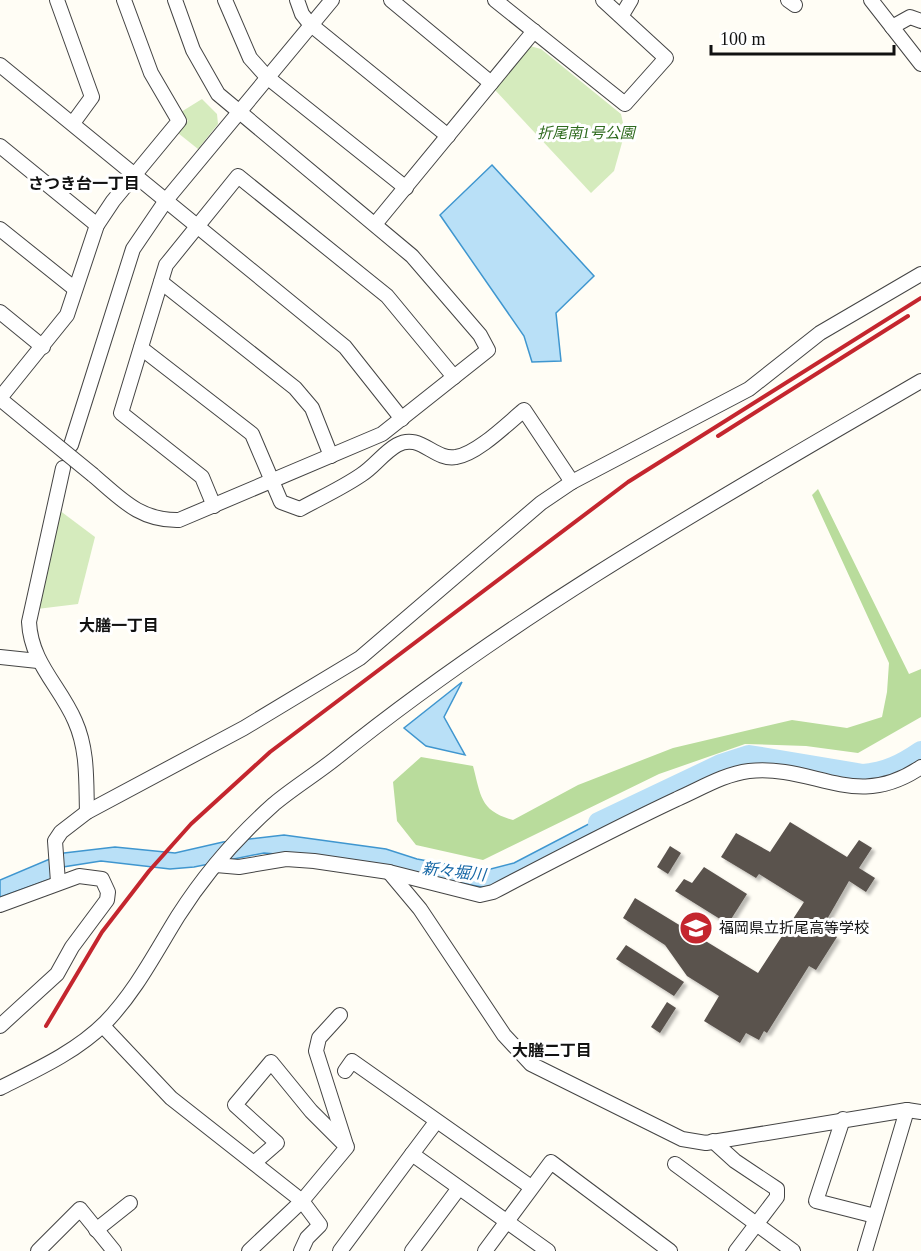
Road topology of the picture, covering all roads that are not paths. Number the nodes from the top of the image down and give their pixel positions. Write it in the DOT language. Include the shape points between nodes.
graph roads {
  1 [pos="57,0"];
  2 [pos="124,0"];
  3 [pos="175,0"];
  4 [pos="225,0"];
  5 [pos="297,0"];
  6 [pos="332,0"];
  7 [pos="391,0"];
  8 [pos="495,0"];
  9 [pos="603,0"];
  10 [pos="631,0"];
  11 [pos="871,0"];
  12 [pos="622,15"];
  13 [pos="921,21"];
  14 [pos="310,24"];
  15 [pos="892,27"];
  16 [pos="534,31"];
  17 [pos="921,64"];
  18 [pos="0,65"];
  19 [pos="267,76"];
  20 [pos="491,82"];
  21 [pos="239,113"];
  22 [pos="73,123"];
  23 [pos="448,136"];
  24 [pos="0,146"];
  25 [pos="136,175"];
  26 [pos="406,188"];
  27 [pos="167,200"];
  28 [pos="376,223"];
  29 [pos="97,225"];
  30 [pos="198,226"];
  31 [pos="0,229"];
  32 [pos="921,274"];
  33 [pos="161,282"];
  34 [pos="75,289"];
  35 [pos="0,312"];
  36 [pos="43,347"];
  37 [pos="141,348"];
  38 [pos="454,377"];
  39 [pos="921,381"];
  40 [pos="0,398"];
  41 [pos="402,419"];
  42 [pos="71,445"];
  43 [pos="331,456"];
  44 [pos="63,468"];
  45 [pos="273,482"];
  46 [pos="572,482"];
  47 [pos="214,506"];
  48 [pos="0,657"];
  49 [pos="38,661"];
  50 [pos="921,766"];
  51 [pos="87,812"];
  52 [pos="216,865"];
  53 [pos="389,872"];
  54 [pos="58,878"];
  55 [pos="0,905"];
  56 [pos="340,1015"];
  57 [pos="0,1026"];
  58 [pos="103,1026"];
  59 [pos="345,1071"];
  60 [pos="1,1085"];
  61 [pos="914,1111"];
  62 [pos="843,1119"];
  63 [pos="436,1122"];
  64 [pos="713,1142"];
  65 [pos="347,1147"];
  66 [pos="412,1154"];
  67 [pos="254,1163"];
  68 [pos="675,1164"];
  69 [pos="531,1187"];
  70 [pos="459,1188"];
  71 [pos="302,1201"];
  72 [pos="130,1203"];
  73 [pos="875,1216"];
  74 [pos="507,1222"];
  75 [pos="756,1223"];
  76 [pos="96,1230"];
  77 [pos="38,1251"];
  78 [pos="114,1251"];
  79 [pos="249,1251"];
  80 [pos="301,1251"];
  81 [pos="340,1251"];
  82 [pos="412,1251"];
  83 [pos="485,1251"];
  84 [pos="548,1251"];
  85 [pos="670,1251"];
  86 [pos="736,1251"];
  87 [pos="793,1251"];
  88 [pos="865,1251"];
  1 -- 22 [label="street" via="92,97"];
  2 -- 25 [label="street" via="151,74 178,121"];
  3 -- 21 [label="street" via="205,75"];
  4 -- 19 [label="street" via="250,58"];
  5 -- 14 [label="street"];
  6 -- 14 [label="street"];
  7 -- 20 [label="street"];
  8 -- 16 [label="street"];
  9 -- 12 [label="street"];
  10 -- 12 [label="street"];
  11 -- 15 [label="street"];
  12 -- 16 [label="street" via="666,58 625,104"];
  13 -- 15 [label="street" via="910,17"];
  14 -- 19 [label="street"];
  14 -- 23 [label="street"];
  15 -- 17 [label="street"];
  16 -- 20 [label="street"];
  18 -- 22 [label="street"];
  19 -- 21 [label="street"];
  19 -- 26 [label="street"];
  20 -- 23 [label="street"];
  21 -- 27 [label="street"];
  21 -- 28 [label="street"];
  22 -- 25 [label="street"];
  23 -- 26 [label="street"];
  24 -- 29 [label="street"];
  25 -- 27 [label="street"];
  25 -- 29 [label="street"];
  26 -- 28 [label="street"];
  27 -- 30 [label="street"];
  27 -- 42 [label="street" via="133,249"];
  28 -- 38 [label="street" via="438,284 488,350"];
  29 -- 34 [label="street"];
  30 -- 33 [label="street" via="166,265"];
  30 -- 38 [label="street" via="237,176 387,296"];
  30 -- 41 [label="street" via="345,347"];
  31 -- 34 [label="street"];
  32 -- 46 [label="street" via="820,333 749,389"];
  33 -- 37 [label="street"];
  33 -- 43 [label="street" via="295,388 312,408"];
  34 -- 36 [label="street" via="67,315"];
  35 -- 36 [label="street"];
  36 -- 40 [label="street"];
  37 -- 45 [label="street" via="252,434"];
  37 -- 47 [label="street" via="121,413 202,477"];
  38 -- 41 [label="street"];
  39 -- 52 [label="street" via="810,443 540,608 276,802"];
  40 -- 47 [label="street, bridge" via="136,510 159,520 179,520"];
  41 -- 43 [label="street" via="382,434"];
  43 -- 45 [label="street"];
  44 -- 49 [label="street" via="29,622"];
  45 -- 46 [label="street" via="282,502 300,509 362,475 397,445 411,441 441,457 467,455 524,410"];
  45 -- 47 [label="street"];
  46 -- 51 [label="street" via="541,503 360,658 244,728"];
  48 -- 49 [label="street"];
  49 -- 51 [label="street" via="75,720 85,754"];
  50 -- 53 [label="street" via="885,784 864,789 789,773 749,771 725,777 610,830 494,892 480,895"];
  51 -- 54 [label="street" via="61,832 56,841"];
  52 -- 53 [label="street" via="239,867 286,859"];
  52 -- 58 [label="street" via="180,914 147,971"];
  53 -- 64 [label="street" via="420,909 504,1035 531,1064 682,1139"];
  54 -- 55 [label="street"];
  54 -- 57 [label="street" via="96,877 106,884 107,900 57,974"];
  56 -- 65 [label="street" via="319,1038 316,1051"];
  58 -- 60 [label="street" via="58,1058"];
  58 -- 67 [label="street" via="171,1098"];
  59 -- 63 [label="street" via="352,1062"];
  61 -- 62 [label="street"];
  61 -- 73 [label="street"];
  62 -- 64 [label="street"];
  62 -- 73 [label="street" via="816,1201"];
  63 -- 66 [label="street"];
  63 -- 69 [label="street"];
  64 -- 75 [label="street" via="777,1189 777,1197"];
  65 -- 67 [label="street" via="270,1062 235,1105 277,1143"];
  65 -- 71 [label="street"];
  66 -- 70 [label="street"];
  66 -- 81 [label="street"];
  67 -- 71 [label="street"];
  68 -- 75 [label="street"];
  69 -- 74 [label="street"];
  69 -- 85 [label="street" via="551,1162"];
  70 -- 74 [label="street"];
  70 -- 82 [label="street"];
  71 -- 79 [label="street"];
  71 -- 80 [label="street" via="320,1225"];
  72 -- 76 [label="street"];
  73 -- 88 [label="street"];
  74 -- 83 [label="street"];
  74 -- 84 [label="street"];
  75 -- 86 [label="street"];
  75 -- 87 [label="street"];
  76 -- 77 [label="street" via="80,1209"];
  76 -- 78 [label="street"];
}
